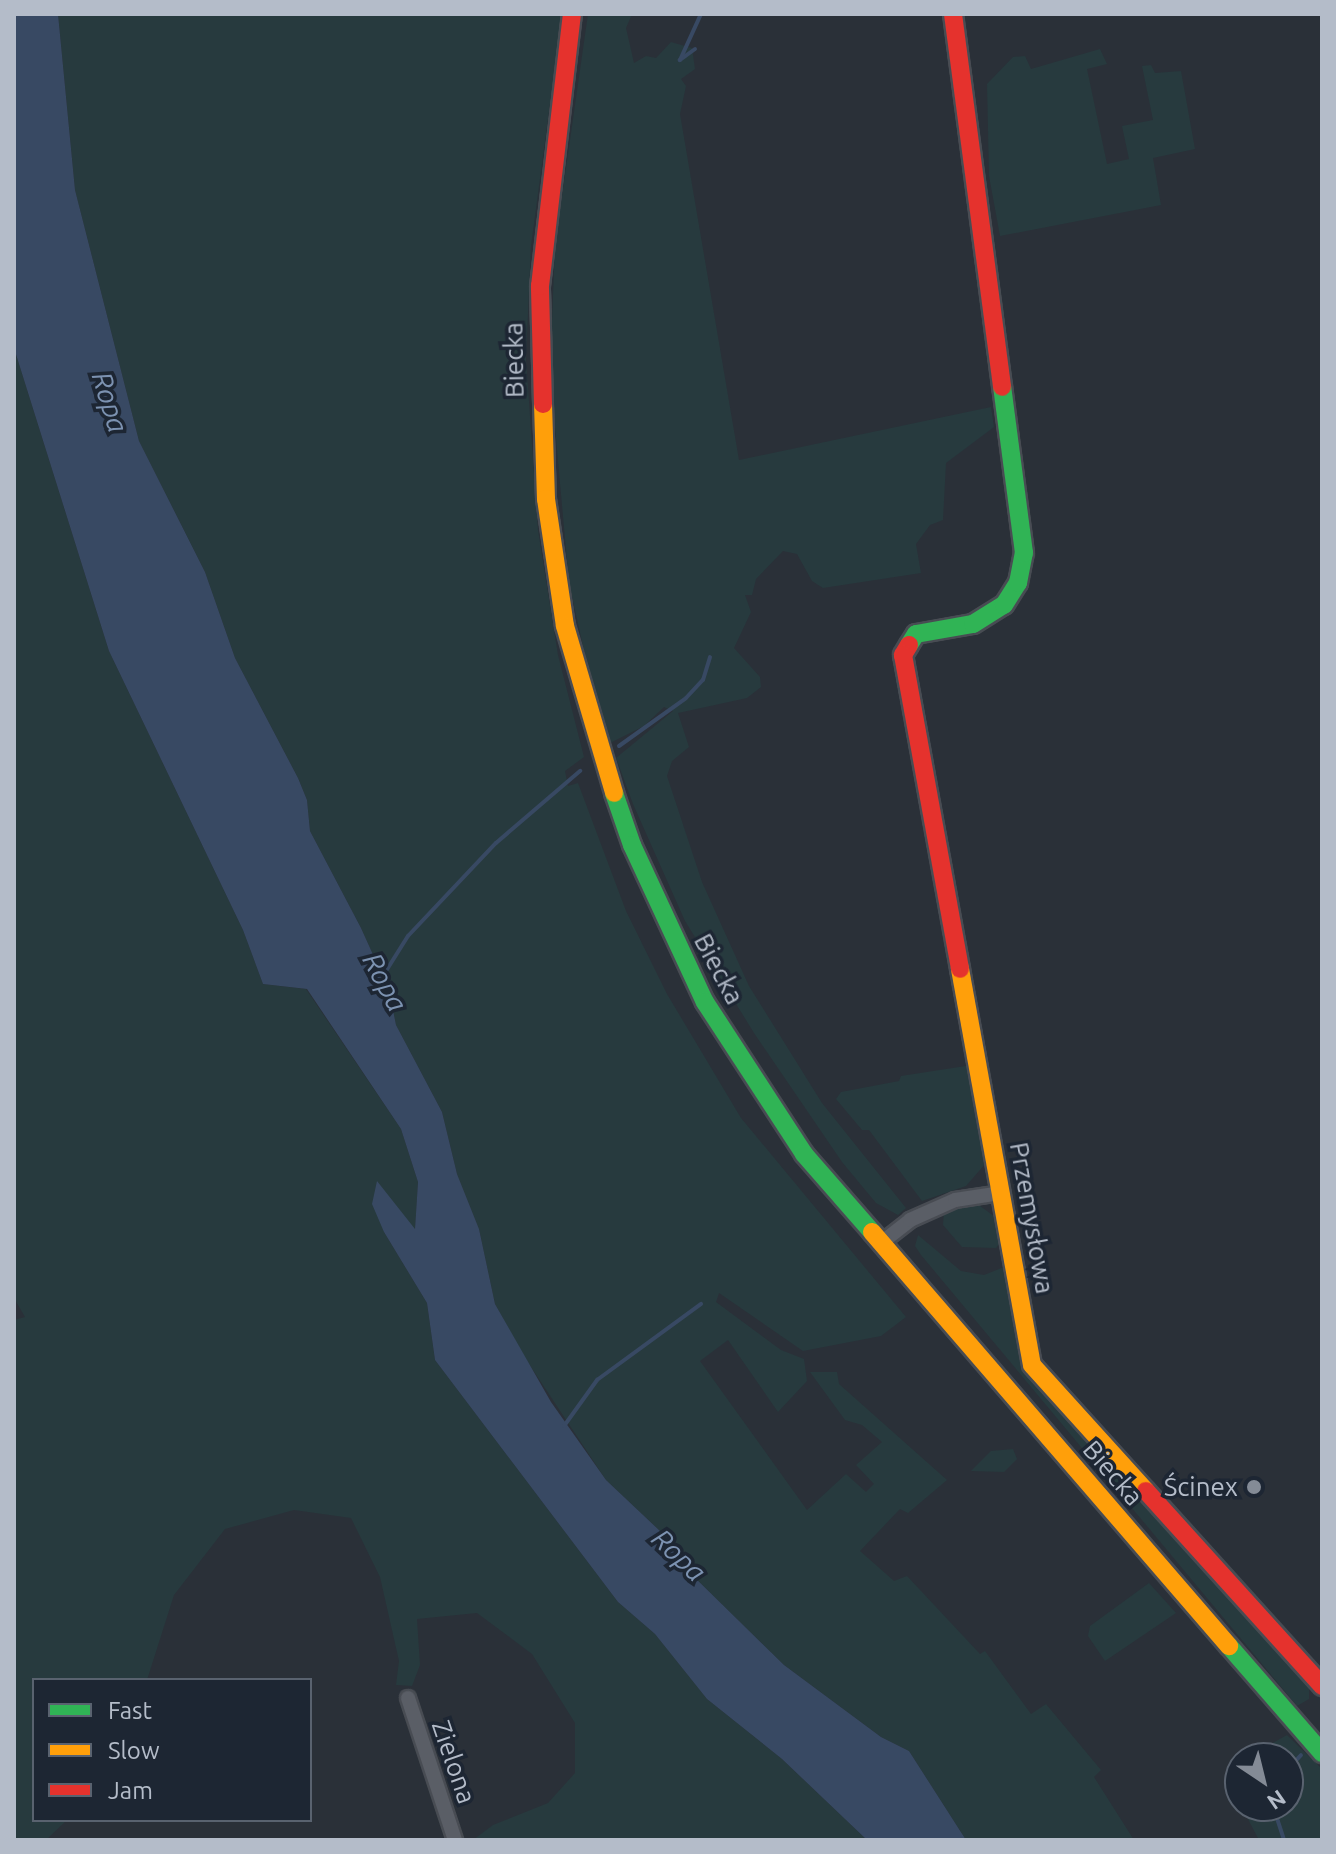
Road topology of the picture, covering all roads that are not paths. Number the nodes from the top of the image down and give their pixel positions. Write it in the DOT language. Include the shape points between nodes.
graph roads {
  1 [pos="572,14"];
  2 [pos="953,14"];
  3 [pos="1001,1193"];
  4 [pos="881,1243"];
  5 [pos="1322,1686"];
  6 [pos="408,1698"];
  7 [pos="1322,1753"];
  8 [pos="455,1840"];
  1 -- 4 [label="main road, Biecka" via="546,220 538,361 546,499 565,626 586,710 632,845 705,1002 804,1154"];
  2 -- 3 [label="main road, Przemysłowa" via="1024,553 1018,583 1004,605 973,624 916,634 903,655"];
  3 -- 4 [label="street" via="955,1200 910,1220"];
  3 -- 5 [label="main road, Przemysłowa" via="1032,1365"];
  4 -- 7 [label="main road, Biecka"];
  6 -- 8 [label="street, Zielona"];
}
